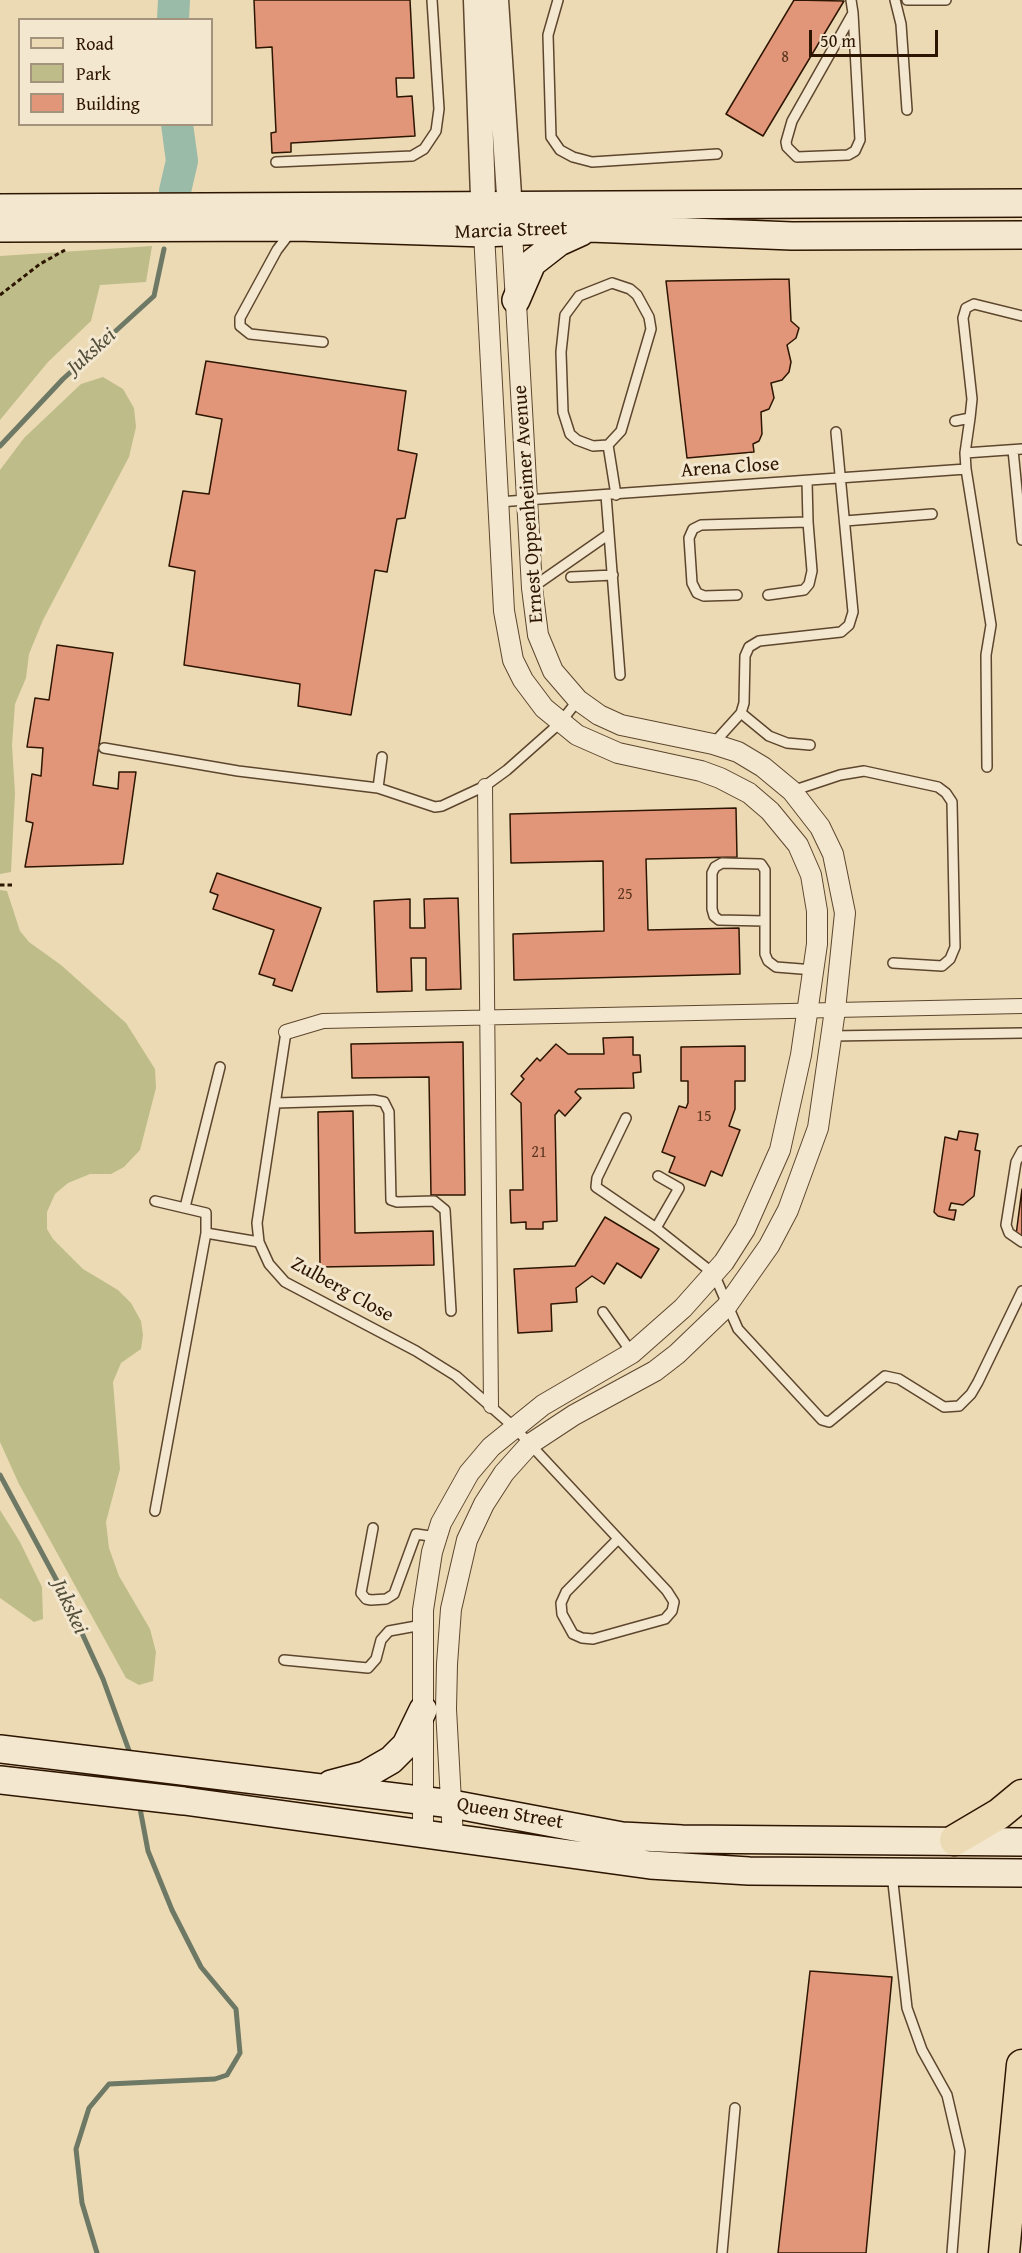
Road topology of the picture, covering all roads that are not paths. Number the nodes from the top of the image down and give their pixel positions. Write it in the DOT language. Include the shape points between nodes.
graph roads {
  1 [pos="432,0"];
  2 [pos="476,0"];
  3 [pos="496,0"];
  4 [pos="558,0"];
  5 [pos="851,0"];
  6 [pos="895,0"];
  7 [pos="907,0"];
  8 [pos="946,0"];
  9 [pos="853,13"];
  10 [pos="901,24"];
  11 [pos="907,110"];
  12 [pos="717,154"];
  13 [pos="276,162"];
  14 [pos="1022,203"];
  15 [pos="497,206"];
  16 [pos="0,208"];
  17 [pos="125,217"];
  18 [pos="225,217"];
  19 [pos="297,227"];
  20 [pos="0,228"];
  21 [pos="590,228"];
  22 [pos="512,232"];
  23 [pos="484,233"];
  24 [pos="1022,236"];
  25 [pos="516,300"];
  26 [pos="1022,316"];
  27 [pos="323,342"];
  28 [pos="970,418"];
  29 [pos="955,421"];
  30 [pos="836,432"];
  31 [pos="608,445"];
  32 [pos="1017,449"];
  33 [pos="965,453"];
  34 [pos="966,469"];
  35 [pos="841,478"];
  36 [pos="807,481"];
  37 [pos="611,495"];
  38 [pos="526,501"];
  39 [pos="498,502"];
  40 [pos="932,514"];
  41 [pos="844,521"];
  42 [pos="808,522"];
  43 [pos="609,534"];
  44 [pos="1022,540"];
  45 [pos="613,575"];
  46 [pos="571,577"];
  47 [pos="532,588"];
  48 [pos="737,595"];
  49 [pos="768,596"];
  50 [pos="620,675"];
  51 [pos="578,700"];
  52 [pos="741,714"];
  53 [pos="560,723"];
  54 [pos="713,744"];
  55 [pos="810,745"];
  56 [pos="104,748"];
  57 [pos="382,757"];
  58 [pos="987,767"];
  59 [pos="484,786"];
  60 [pos="378,788"];
  61 [pos="792,791"];
  62 [pos="765,921"];
  63 [pos="893,963"];
  64 [pos="814,970"];
  65 [pos="1022,1006"];
  66 [pos="835,1010"];
  67 [pos="807,1011"];
  68 [pos="486,1017"];
  69 [pos="286,1032"];
  70 [pos="1022,1033"];
  71 [pos="831,1036"];
  72 [pos="801,1055"];
  73 [pos="827,1059"];
  74 [pos="220,1067"];
  75 [pos="276,1103"];
  76 [pos="626,1118"];
  77 [pos="1022,1151"];
  78 [pos="658,1176"];
  79 [pos="155,1202"];
  80 [pos="185,1207"];
  81 [pos="657,1228"];
  82 [pos="206,1233"];
  83 [pos="259,1242"];
  84 [pos="1022,1242"];
  85 [pos="714,1274"];
  86 [pos="1022,1291"];
  87 [pos="726,1307"];
  88 [pos="451,1311"];
  89 [pos="603,1312"];
  90 [pos="632,1353"];
  91 [pos="491,1406"];
  92 [pos="514,1427"];
  93 [pos="530,1444"];
  94 [pos="155,1511"];
  95 [pos="374,1528"];
  96 [pos="437,1537"];
  97 [pos="618,1539"];
  98 [pos="422,1625"];
  99 [pos="284,1660"];
  100 [pos="423,1710"];
  101 [pos="0,1749"];
  102 [pos="0,1780"];
  103 [pos="319,1787"];
  104 [pos="1022,1795"];
  105 [pos="423,1800"];
  106 [pos="452,1804"];
  107 [pos="423,1835"];
  108 [pos="453,1838"];
  109 [pos="955,1840"];
  110 [pos="1022,1842"];
  111 [pos="892,1873"];
  112 [pos="1022,1873"];
  113 [pos="1022,2065"];
  114 [pos="735,2108"];
  115 [pos="723,2253"];
  116 [pos="952,2253"];
  117 [pos="1004,2253"];
  1 -- 13 [label="lane" via="439,109 436,131 424,149 412,156"];
  2 -- 15 [label="street, Ernest Oppenheimer Avenue"];
  3 -- 15 [label="street, Ernest Oppenheimer Avenue"];
  4 -- 12 [label="lane" via="548,34 551,137 560,150 592,162"];
  5 -- 9 [label="lane"];
  6 -- 10 [label="lane"];
  7 -- 8 [label="lane"];
  7 -- 10 [label="lane"];
  9 -- 9 [label="lane" via="861,140 848,155 797,157 786,142 792,122"];
  10 -- 11 [label="lane"];
  14 -- 15 [label="main road, Marcia Street"];
  15 -- 18 [label="main road, Marcia Street"];
  15 -- 22 [label="street, Ernest Oppenheimer Avenue"];
  15 -- 23 [label="street, Ernest Oppenheimer Avenue"];
  16 -- 17 [label="main road, Marcia Street"];
  17 -- 18 [label="main road, Marcia Street"];
  17 -- 20 [label="main road, Marcia Street"];
  18 -- 19 [label="main road, Marcia Street"];
  19 -- 23 [label="main road, Marcia Street"];
  19 -- 27 [label="lane" via="277,250 240,318 244,332"];
  21 -- 22 [label="main road, Marcia Street"];
  21 -- 24 [label="main road, Marcia Street" via="792,236"];
  21 -- 25 [label="main road" via="559,242 532,263"];
  22 -- 23 [label="main road, Marcia Street"];
  22 -- 25 [label="street, Ernest Oppenheimer Avenue"];
  23 -- 39 [label="street, Ernest Oppenheimer Avenue"];
  25 -- 38 [label="street, Ernest Oppenheimer Avenue"];
  26 -- 28 [label="lane" via="974,304 966,308 963,318 972,399"];
  28 -- 29 [label="lane"];
  28 -- 33 [label="lane"];
  30 -- 35 [label="lane"];
  31 -- 31 [label="lane" via="584,444 570,434 563,412 561,352 569,305 587,290 612,283 637,295 651,329 627,418 621,432"];
  31 -- 37 [label="lane"];
  32 -- 33 [label="lane"];
  32 -- 44 [label="lane"];
  33 -- 34 [label="lane"];
  34 -- 35 [label="lane, Arena Close"];
  34 -- 58 [label="lane" via="991,625 986,655"];
  35 -- 36 [label="lane, Arena Close"];
  35 -- 41 [label="lane"];
  36 -- 37 [label="lane, Arena Close"];
  36 -- 42 [label="lane"];
  37 -- 38 [label="lane, Arena Close"];
  37 -- 43 [label="lane"];
  38 -- 39 [label="lane, Arena Close"];
  38 -- 47 [label="street, Ernest Oppenheimer Avenue"];
  39 -- 53 [label="street, Ernest Oppenheimer Avenue" via="509,645 523,680"];
  40 -- 41 [label="lane"];
  41 -- 52 [label="lane" via="853,612 849,625 841,632 759,641 749,646"];
  42 -- 48 [label="lane" via="701,525 693,529 689,538 692,583 697,593"];
  42 -- 49 [label="lane" via="812,571 809,584 804,590"];
  43 -- 45 [label="lane"];
  43 -- 47 [label="lane"];
  45 -- 46 [label="lane"];
  45 -- 50 [label="lane"];
  47 -- 51 [label="street, Ernest Oppenheimer Avenue" via="543,651 553,671"];
  51 -- 53 [label="lane"];
  51 -- 54 [label="street, Ernest Oppenheimer Avenue" via="621,725"];
  52 -- 54 [label="lane"];
  52 -- 55 [label="lane" via="769,736"];
  53 -- 59 [label="lane"];
  53 -- 64 [label="street, Ernest Oppenheimer Avenue" via="590,742 618,753 720,778 749,793 770,811 798,845 812,875 817,922"];
  54 -- 61 [label="street, Ernest Oppenheimer Avenue" via="751,759"];
  56 -- 60 [label="lane" via="238,771"];
  57 -- 60 [label="lane"];
  59 -- 60 [label="lane" via="435,807"];
  59 -- 68 [label="street"];
  61 -- 63 [label="lane" via="864,771 938,787 952,802 955,947 942,966"];
  61 -- 66 [label="street, Ernest Oppenheimer Avenue" via="814,818 833,854 843,891 845,913"];
  62 -- 62 [label="lane" via="765,870 761,864 722,863 715,867 714,916 719,920"];
  62 -- 64 [label="lane" via="765,954 772,965"];
  64 -- 67 [label="street, Ernest Oppenheimer Avenue"];
  65 -- 66 [label="street"];
  66 -- 67 [label="street"];
  66 -- 71 [label="street, Ernest Oppenheimer Avenue"];
  67 -- 68 [label="street"];
  67 -- 72 [label="street, Ernest Oppenheimer Avenue"];
  68 -- 69 [label="street" via="323,1021"];
  68 -- 91 [label="street"];
  69 -- 75 [label="lane, Zulberg Close"];
  70 -- 71 [label="lane"];
  71 -- 73 [label="street, Ernest Oppenheimer Avenue"];
  72 -- 73 [label="street"];
  72 -- 85 [label="street, Ernest Oppenheimer Avenue" via="790,1113 773,1169 746,1229"];
  73 -- 87 [label="street, Ernest Oppenheimer Avenue" via="818,1128 788,1210 769,1246"];
  74 -- 80 [label="lane"];
  75 -- 83 [label="lane, Zulberg Close" via="257,1223"];
  75 -- 88 [label="lane" via="384,1102 388,1107 389,1196 397,1202 434,1201 444,1207"];
  76 -- 81 [label="lane" via="595,1184"];
  77 -- 84 [label="lane" via="1016,1162 1006,1225 1009,1233"];
  78 -- 81 [label="lane" via="679,1188"];
  79 -- 80 [label="lane"];
  80 -- 82 [label="lane" via="206,1213"];
  81 -- 85 [label="lane"];
  82 -- 83 [label="lane"];
  82 -- 94 [label="lane"];
  83 -- 91 [label="lane, Zulberg Close" via="269,1264 285,1282 442,1365"];
  85 -- 87 [label="lane"];
  85 -- 90 [label="street, Ernest Oppenheimer Avenue"];
  86 -- 87 [label="lane" via="964,1403 944,1407 899,1379 882,1377 829,1422 818,1418 748,1343"];
  87 -- 93 [label="street, Ernest Oppenheimer Avenue" via="655,1371"];
  89 -- 90 [label="lane"];
  90 -- 92 [label="street, Ernest Oppenheimer Avenue" via="543,1405"];
  91 -- 92 [label="lane, Zulberg Close"];
  92 -- 93 [label="lane, Zulberg Close"];
  92 -- 96 [label="street, Ernest Oppenheimer Avenue" via="469,1473 441,1522"];
  93 -- 97 [label="lane, Zulberg Close"];
  93 -- 106 [label="street, Ernest Oppenheimer Avenue" via="511,1463 484,1504 467,1540 458,1574 451,1609 447,1675"];
  95 -- 96 [label="lane" via="362,1593 371,1600 394,1594 416,1534"];
  96 -- 98 [label="street, Ernest Oppenheimer Avenue"];
  97 -- 97 [label="lane, Zulberg Close" via="566,1592 561,1603 562,1614 573,1634 582,1638 593,1639 665,1619 672,1611 674,1602 667,1591"];
  98 -- 99 [label="lane" via="389,1631 368,1668"];
  98 -- 100 [label="street, Ernest Oppenheimer Avenue"];
  100 -- 103 [label="main road" via="406,1744 391,1760 365,1775"];
  100 -- 105 [label="street, Ernest Oppenheimer Avenue"];
  101 -- 103 [label="main road, Queen Street"];
  102 -- 107 [label="main road, Queen Street"];
  103 -- 105 [label="main road, Queen Street"];
  104 -- 109 [label="main road"];
  105 -- 106 [label="main road, Queen Street"];
  105 -- 107 [label="street, Ernest Oppenheimer Avenue"];
  106 -- 108 [label="street, Ernest Oppenheimer Avenue"];
  106 -- 109 [label="main road, Queen Street" via="638,1838"];
  107 -- 108 [label="main road, Queen Street"];
  108 -- 111 [label="main road, Queen Street" via="666,1866"];
  109 -- 110 [label="main road, Queen Street"];
  111 -- 112 [label="main road, Queen Street"];
  111 -- 116 [label="lane" via="907,2008 922,2050 948,2095 960,2151"];
  113 -- 117 [label="main road"];
  114 -- 115 [label="lane"];
}
